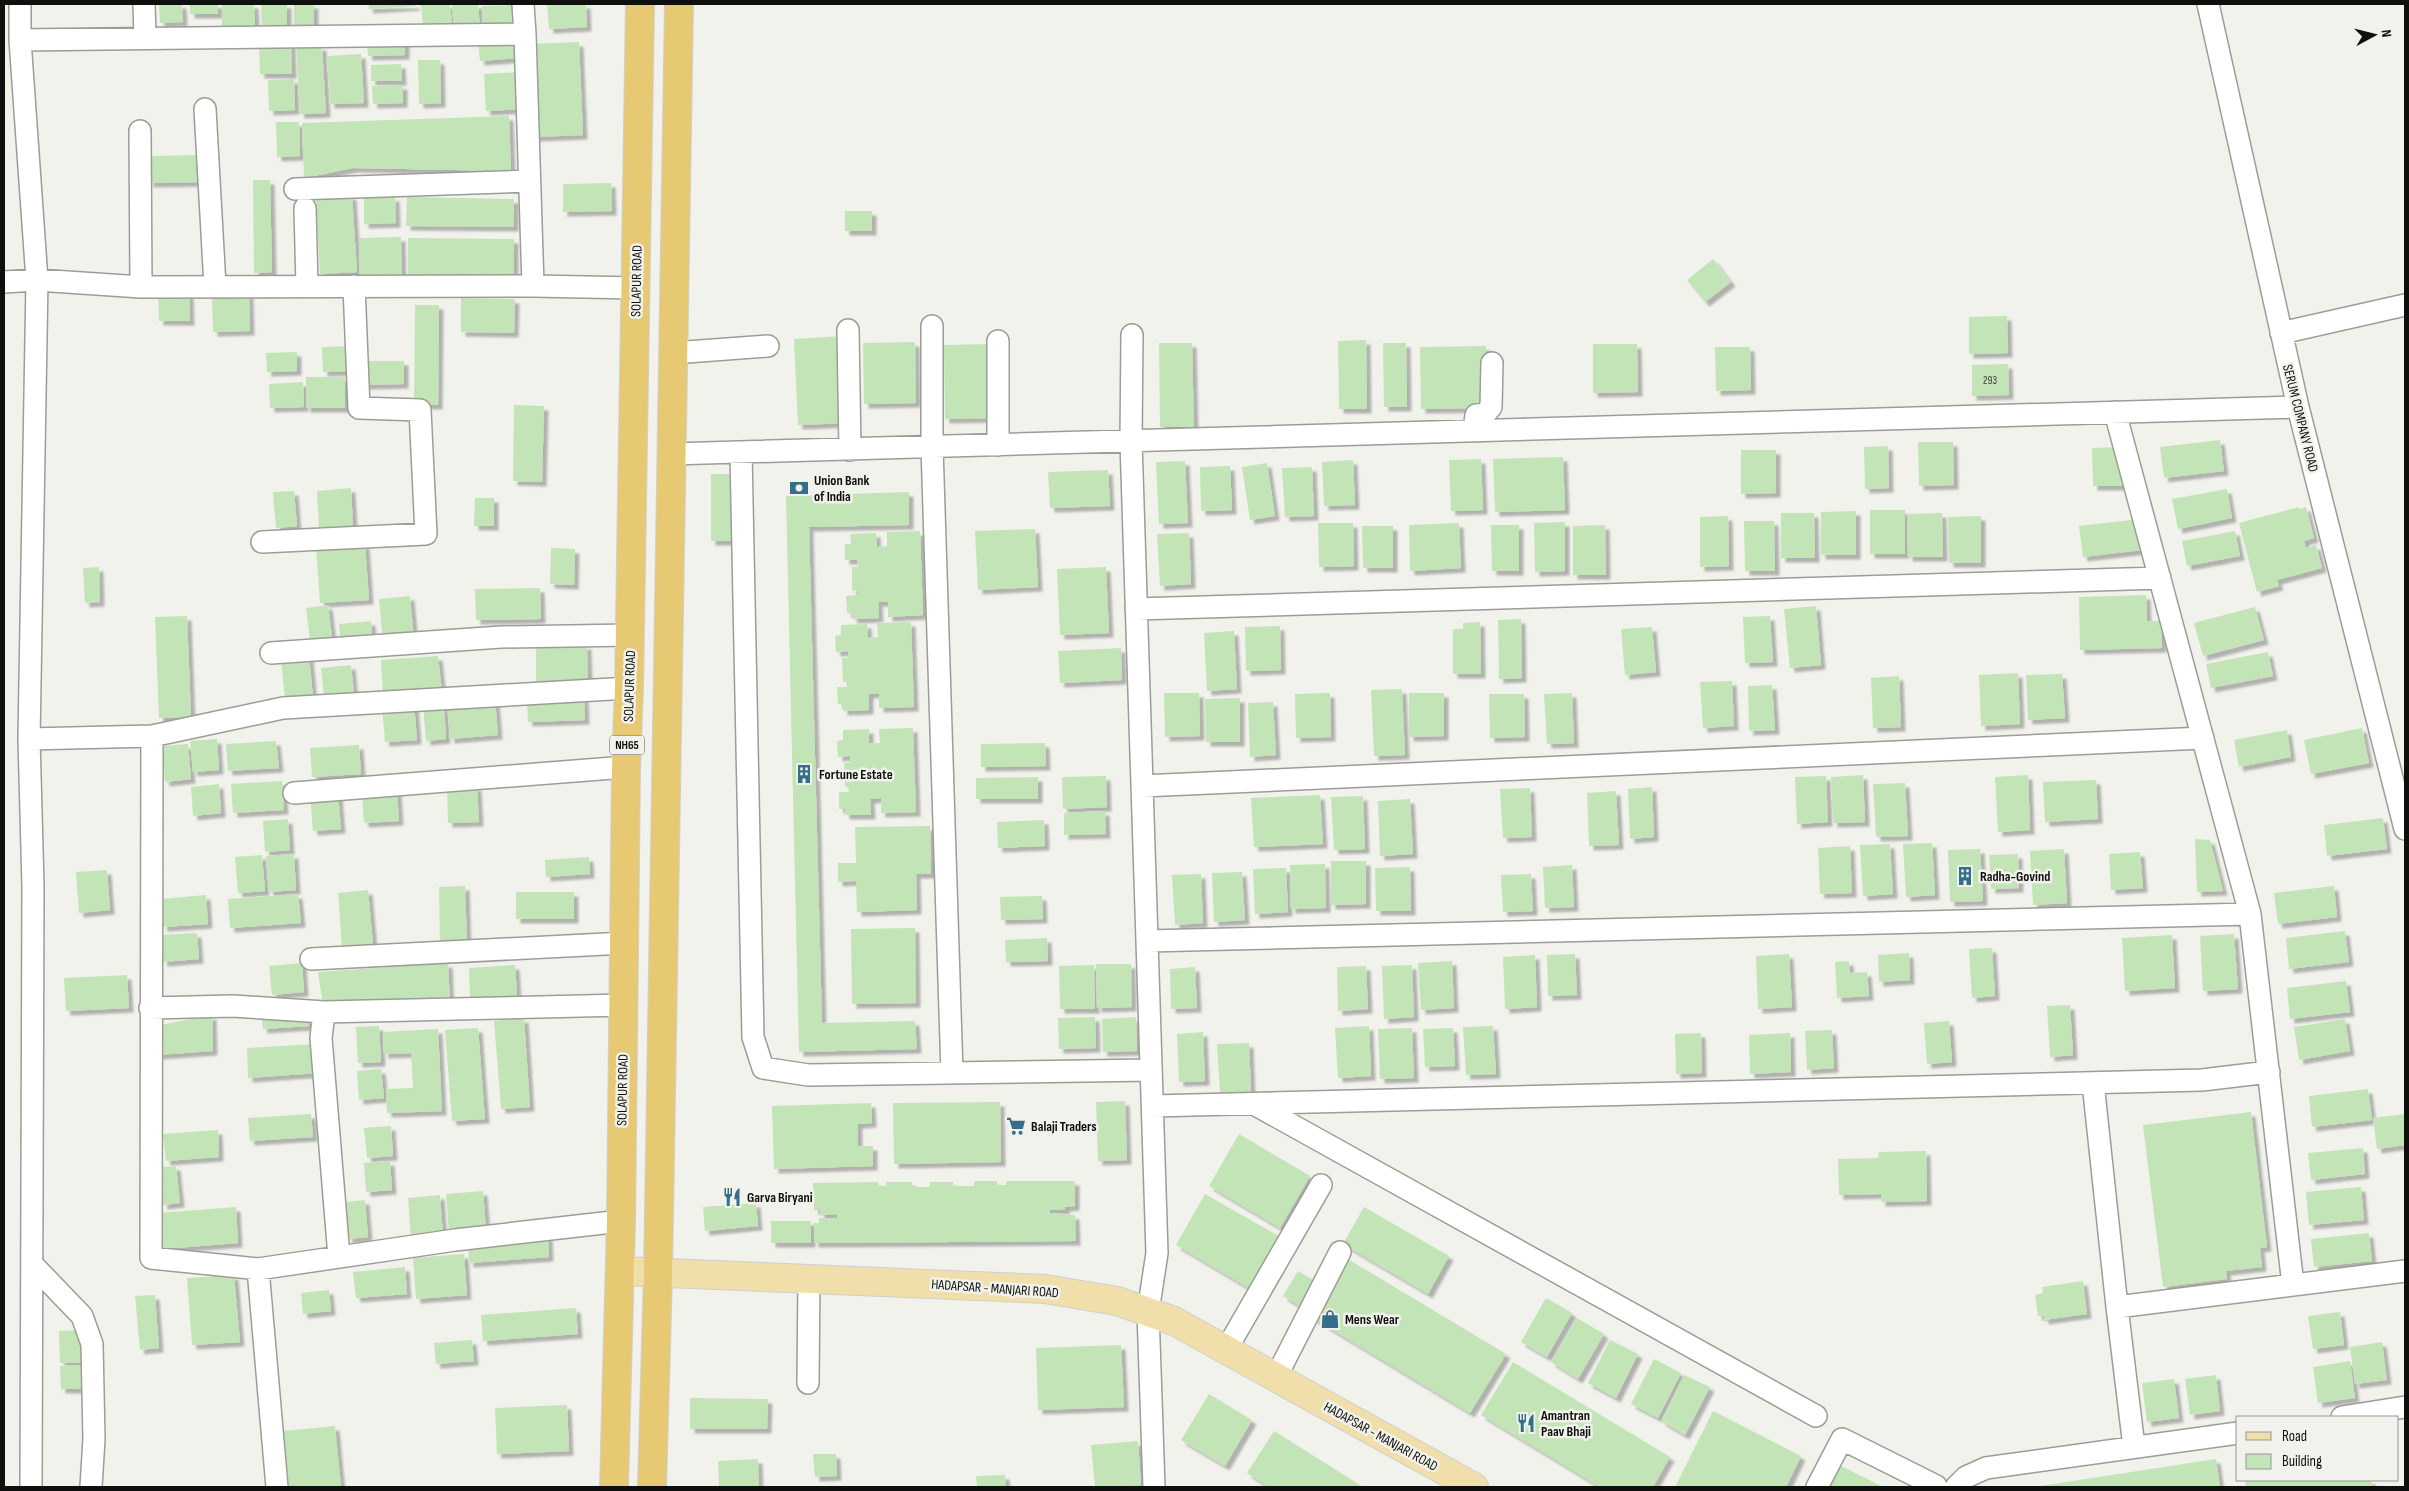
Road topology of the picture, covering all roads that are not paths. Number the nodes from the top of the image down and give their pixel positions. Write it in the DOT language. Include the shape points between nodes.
graph roads {
  1 [pos="20,4"];
  2 [pos="144,4"];
  3 [pos="522,4"];
  4 [pos="640,4"];
  5 [pos="679,4"];
  6 [pos="2208,4"];
  7 [pos="525,34"];
  8 [pos="145,37"];
  9 [pos="20,40"];
  10 [pos="205,109"];
  11 [pos="140,132"];
  12 [pos="529,181"];
  13 [pos="295,189"];
  14 [pos="305,208"];
  15 [pos="37,280"];
  16 [pos="8,282"];
  17 [pos="215,286"];
  18 [pos="307,286"];
  19 [pos="354,286"];
  20 [pos="533,286"];
  21 [pos="141,287"];
  22 [pos="636,288"];
  23 [pos="2405,305"];
  24 [pos="932,326"];
  25 [pos="848,330"];
  26 [pos="2282,333"];
  27 [pos="1132,335"];
  28 [pos="998,341"];
  29 [pos="768,346"];
  30 [pos="673,353"];
  31 [pos="1492,363"];
  32 [pos="2298,407"];
  33 [pos="2115,412"];
  34 [pos="1474,431"];
  35 [pos="1131,441"];
  36 [pos="998,445"];
  37 [pos="932,447"];
  38 [pos="850,450"];
  39 [pos="741,453"];
  40 [pos="671,454"];
  41 [pos="262,542"];
  42 [pos="2160,578"];
  43 [pos="1136,609"];
  44 [pos="630,635"];
  45 [pos="271,653"];
  46 [pos="629,688"];
  47 [pos="152,736"];
  48 [pos="2203,738"];
  49 [pos="29,739"];
  50 [pos="626,767"];
  51 [pos="1142,786"];
  52 [pos="294,793"];
  53 [pos="2405,829"];
  54 [pos="2250,914"];
  55 [pos="1147,941"];
  56 [pos="625,942"];
  57 [pos="311,959"];
  58 [pos="624,1005"];
  59 [pos="150,1008"];
  60 [pos="324,1012"];
  61 [pos="1151,1070"];
  62 [pos="2269,1072"];
  63 [pos="952,1073"];
  64 [pos="2093,1083"];
  65 [pos="1254,1104"];
  66 [pos="1152,1106"];
  67 [pos="1321,1185"];
  68 [pos="620,1221"];
  69 [pos="1340,1252"];
  70 [pos="339,1257"];
  71 [pos="32,1264"];
  72 [pos="258,1269"];
  73 [pos="620,1271"];
  74 [pos="2405,1271"];
  75 [pos="658,1274"];
  76 [pos="809,1278"];
  77 [pos="2293,1285"];
  78 [pos="2116,1307"];
  79 [pos="1148,1312"];
  80 [pos="1226,1350"];
  81 [pos="1276,1377"];
  82 [pos="808,1383"];
  83 [pos="2405,1407"];
  84 [pos="1816,1416"];
  85 [pos="2348,1416"];
  86 [pos="2236,1432"];
  87 [pos="2134,1447"];
  88 [pos="31,1487"];
  89 [pos="91,1487"];
  90 [pos="277,1487"];
  91 [pos="614,1487"];
  92 [pos="652,1487"];
  93 [pos="1154,1487"];
  94 [pos="1474,1487"];
  95 [pos="1817,1487"];
  96 [pos="1946,1487"];
  1 -- 9 [label="street"];
  2 -- 8 [label="street"];
  3 -- 7 [label="street"];
  4 -- 22 [label="highway, SOLAPUR ROAD / NH65"];
  5 -- 30 [label="highway"];
  6 -- 26 [label="street, SERUM COMPANY ROAD"];
  7 -- 8 [label="street"];
  7 -- 12 [label="street"];
  8 -- 9 [label="street"];
  9 -- 15 [label="street"];
  10 -- 17 [label="street"];
  11 -- 21 [label="street"];
  12 -- 13 [label="street"];
  12 -- 20 [label="street"];
  14 -- 18 [label="street"];
  15 -- 16 [label="street"];
  15 -- 21 [label="street"];
  15 -- 49 [label="street"];
  17 -- 18 [label="street"];
  17 -- 21 [label="street"];
  18 -- 19 [label="street"];
  19 -- 20 [label="street"];
  19 -- 41 [label="street" via="359,408 420,410 426,534"];
  20 -- 22 [label="street"];
  22 -- 44 [label="highway, SOLAPUR ROAD / NH65"];
  23 -- 26 [label="street"];
  24 -- 37 [label="street"];
  25 -- 38 [label="street"];
  26 -- 32 [label="street, SERUM COMPANY ROAD"];
  27 -- 35 [label="street"];
  28 -- 36 [label="street"];
  29 -- 30 [label="street"];
  30 -- 40 [label="highway"];
  31 -- 34 [label="street" via="1491,407 1486,414 1476,415"];
  32 -- 33 [label="street"];
  32 -- 53 [label="street, SERUM COMPANY ROAD"];
  33 -- 34 [label="street"];
  33 -- 42 [label="street"];
  34 -- 35 [label="street"];
  35 -- 36 [label="street"];
  35 -- 43 [label="street"];
  36 -- 37 [label="street"];
  37 -- 38 [label="street"];
  37 -- 63 [label="street"];
  38 -- 39 [label="street"];
  39 -- 40 [label="street"];
  39 -- 63 [label="street" via="753,1037 763,1068 808,1075"];
  40 -- 75 [label="highway"];
  42 -- 43 [label="street"];
  42 -- 48 [label="street"];
  43 -- 51 [label="street"];
  44 -- 45 [label="street" via="501,637"];
  44 -- 46 [label="highway, SOLAPUR ROAD / NH65"];
  46 -- 47 [label="street" via="283,708"];
  46 -- 50 [label="highway, SOLAPUR ROAD / NH65"];
  47 -- 49 [label="street"];
  47 -- 59 [label="street"];
  48 -- 51 [label="street"];
  48 -- 54 [label="street"];
  49 -- 71 [label="street" via="33,886"];
  50 -- 52 [label="street"];
  50 -- 56 [label="highway, SOLAPUR ROAD / NH65"];
  51 -- 55 [label="street"];
  54 -- 55 [label="street"];
  54 -- 62 [label="street"];
  55 -- 61 [label="street"];
  56 -- 57 [label="street"];
  56 -- 58 [label="highway, SOLAPUR ROAD / NH65"];
  58 -- 60 [label="street"];
  58 -- 68 [label="highway, SOLAPUR ROAD / NH65"];
  59 -- 60 [label="street" via="233,1006"];
  59 -- 72 [label="street" via="151,1258"];
  60 -- 70 [label="street" via="321,1038"];
  61 -- 63 [label="street"];
  61 -- 66 [label="street"];
  62 -- 64 [label="street" via="2202,1080"];
  62 -- 77 [label="street"];
  64 -- 65 [label="street"];
  64 -- 78 [label="street"];
  65 -- 66 [label="street"];
  65 -- 84 [label="street"];
  66 -- 79 [label="street" via="1157,1253"];
  67 -- 80 [label="street"];
  68 -- 70 [label="street"];
  68 -- 73 [label="highway, SOLAPUR ROAD / NH65"];
  69 -- 81 [label="street"];
  70 -- 72 [label="street"];
  71 -- 88 [label="street"];
  71 -- 89 [label="street" via="82,1316 92,1344 94,1439"];
  72 -- 90 [label="street"];
  73 -- 75 [label="main road, HADAPSAR - MANJARI ROAD"];
  73 -- 91 [label="highway, SOLAPUR ROAD / NH65"];
  74 -- 77 [label="street"];
  75 -- 76 [label="main road, HADAPSAR - MANJARI ROAD"];
  75 -- 92 [label="highway"];
  76 -- 79 [label="main road, HADAPSAR - MANJARI ROAD" via="1045,1289 1117,1301"];
  76 -- 82 [label="street"];
  77 -- 78 [label="street"];
  78 -- 87 [label="street"];
  79 -- 80 [label="main road, HADAPSAR - MANJARI ROAD" via="1174,1321"];
  79 -- 93 [label="street"];
  80 -- 81 [label="main road, HADAPSAR - MANJARI ROAD"];
  81 -- 94 [label="main road, HADAPSAR - MANJARI ROAD"];
  83 -- 85 [label="street"];
  86 -- 87 [label="street"];
  87 -- 96 [label="street" via="1986,1468"];
  95 -- 96 [label="street" via="1842,1439"];
}
